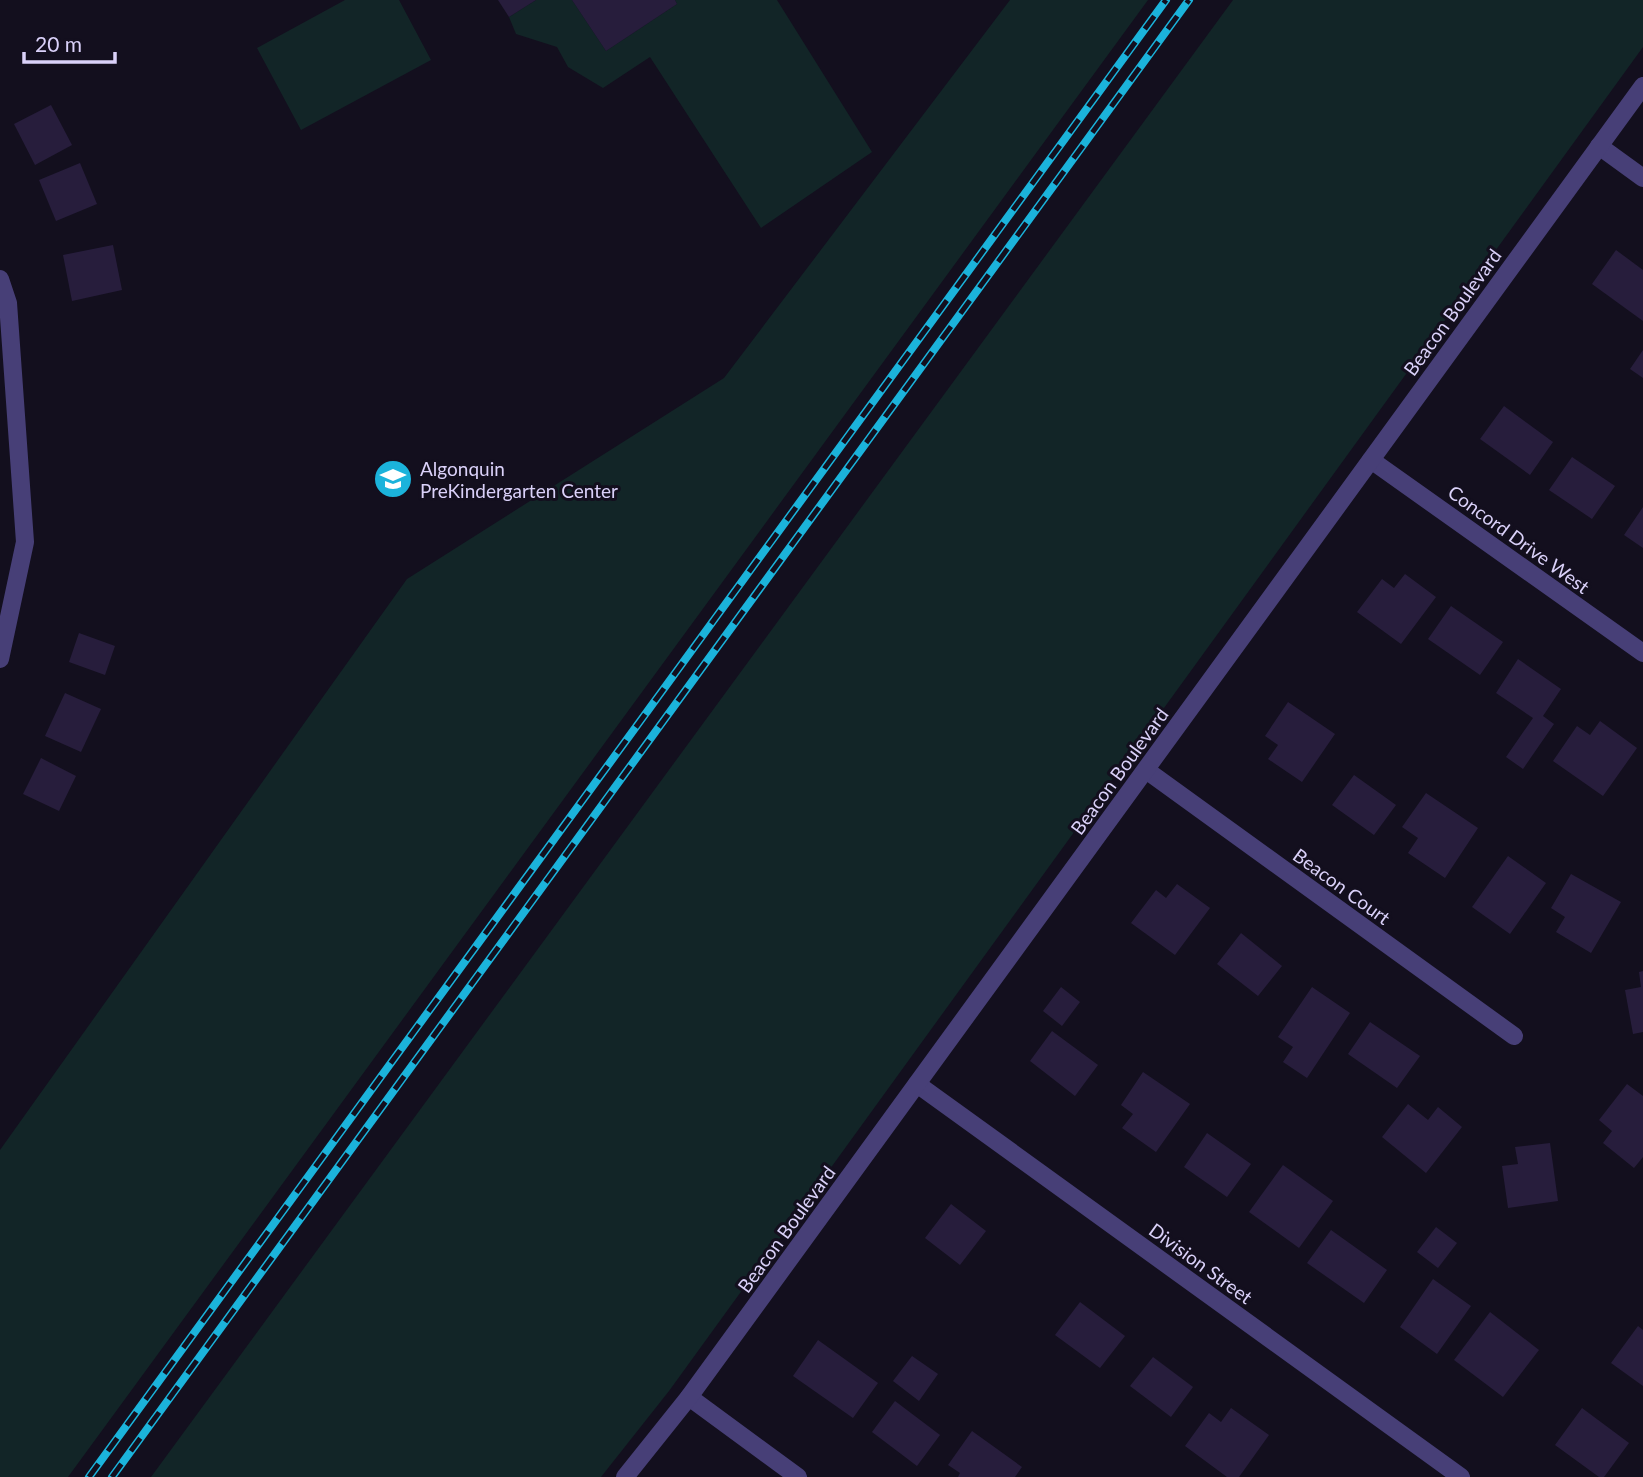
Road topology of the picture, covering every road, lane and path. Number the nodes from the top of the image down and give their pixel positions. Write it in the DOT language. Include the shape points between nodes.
graph roads {
  1 [pos="1643,86"];
  2 [pos="1599,146"];
  3 [pos="1643,177"];
  4 [pos="0,279"];
  5 [pos="1371,460"];
  6 [pos="1643,653"];
  7 [pos="0,659"];
  8 [pos="1146,770"];
  9 [pos="1514,1036"];
  10 [pos="917,1084"];
  11 [pos="690,1397"];
  12 [pos="625,1477"];
  13 [pos="798,1477"];
  14 [pos="1461,1477"];
  1 -- 2 [label="street, Beacon Boulevard"];
  2 -- 3 [label="street"];
  2 -- 5 [label="street, Beacon Boulevard"];
  4 -- 7 [label="street" via="8,303 26,542"];
  5 -- 6 [label="street, Concord Drive West"];
  5 -- 8 [label="street, Beacon Boulevard"];
  8 -- 9 [label="street, Beacon Court"];
  8 -- 10 [label="street, Beacon Boulevard"];
  10 -- 11 [label="street, Beacon Boulevard"];
  10 -- 14 [label="street, Division Street"];
  11 -- 12 [label="street, Beacon Boulevard"];
  11 -- 13 [label="street"];
}
